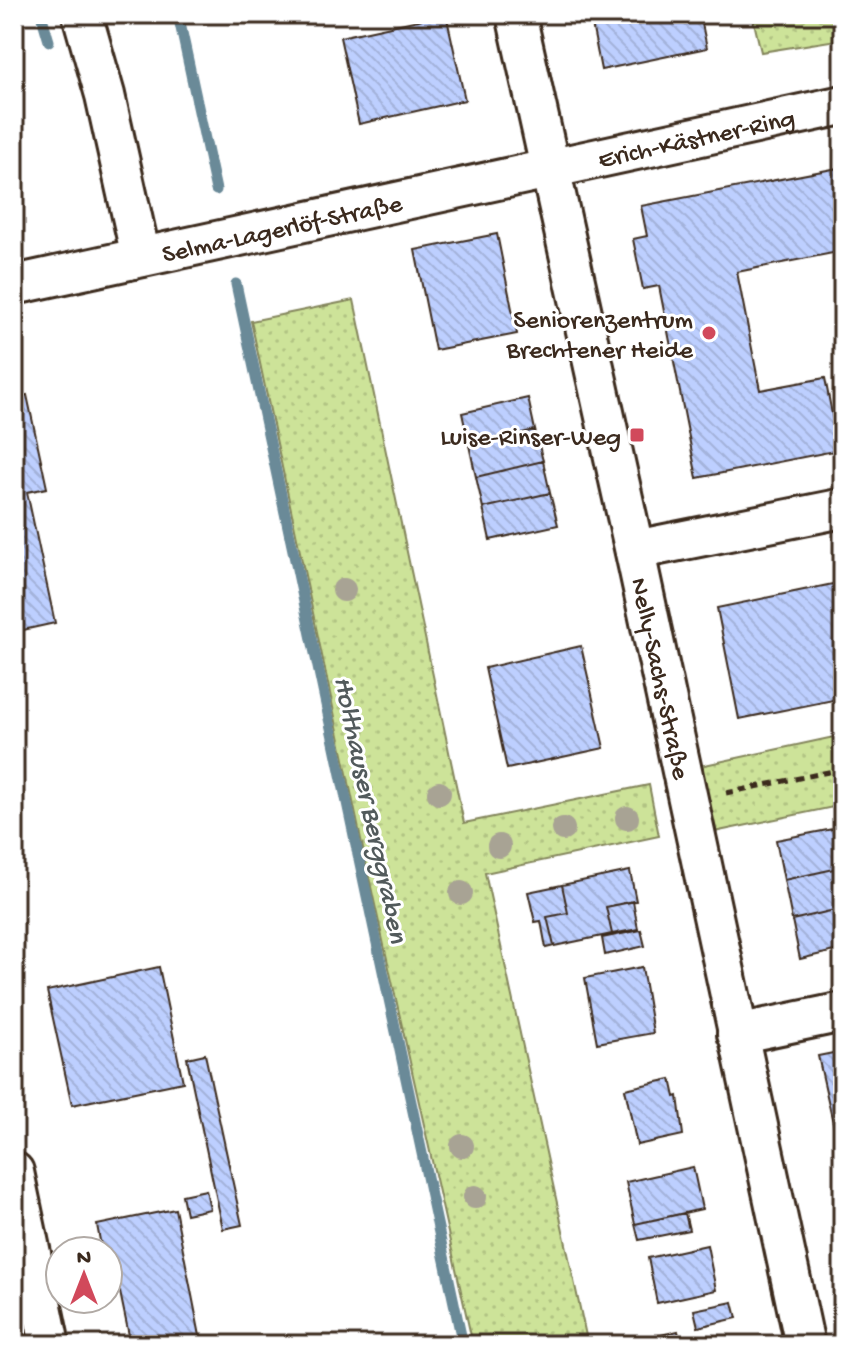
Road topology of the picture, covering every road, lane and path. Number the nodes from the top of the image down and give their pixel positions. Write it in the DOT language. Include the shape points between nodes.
graph roads {
  1 [pos="82,14"];
  2 [pos="516,14"];
  3 [pos="843,105"];
  4 [pos="549,168"];
  5 [pos="141,257"];
  6 [pos="14,285"];
  7 [pos="843,508"];
  8 [pos="635,550"];
  9 [pos="843,769"];
  10 [pos="689,801"];
  11 [pos="843,1012"];
  12 [pos="737,1034"];
  13 [pos="15,1181"];
  14 [pos="50,1345"];
  15 [pos="805,1345"];
  1 -- 5 [label="street"];
  2 -- 4 [label="street, Nelly-Sachs-Straße"];
  3 -- 4 [label="street, Erich-Kästner-Ring"];
  4 -- 5 [label="street, Selma-Lagerlöf-Straße"];
  4 -- 8 [label="street, Nelly-Sachs-Straße"];
  5 -- 6 [label="street, Selma-Lagerlöf-Straße"];
  7 -- 8 [label="street"];
  8 -- 10 [label="street, Nelly-Sachs-Straße"];
  9 -- 10 [label="path"];
  10 -- 12 [label="street, Nelly-Sachs-Straße"];
  11 -- 12 [label="street"];
  12 -- 15 [label="street, Nelly-Sachs-Straße"];
  13 -- 14 [label="street"];
}
